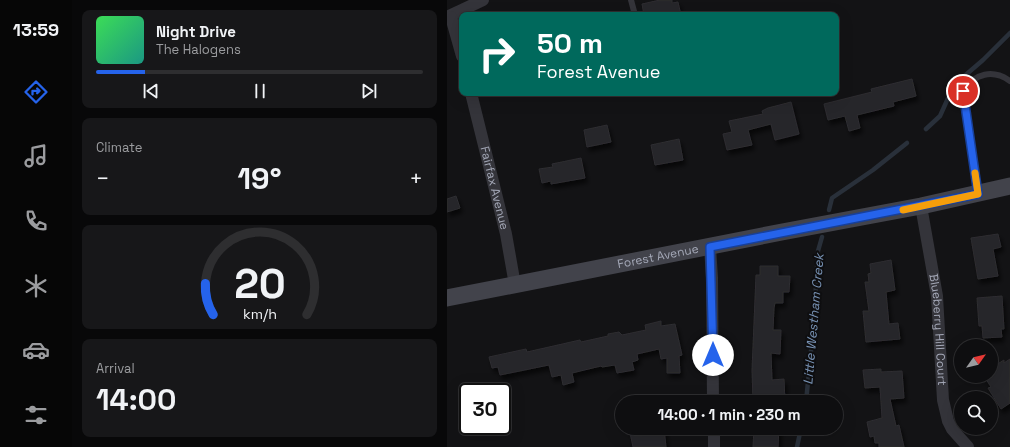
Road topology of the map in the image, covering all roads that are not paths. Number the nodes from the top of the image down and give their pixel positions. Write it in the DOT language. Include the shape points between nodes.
graph roads {
  1 [pos="483,0"];
  2 [pos="631,0"];
  3 [pos="634,12"];
  4 [pos="449,17"];
  5 [pos="459,47"];
  6 [pos="1010,81"];
  7 [pos="472,96"];
  8 [pos="1010,186"];
  9 [pos="978,194"];
  10 [pos="921,206"];
  11 [pos="710,247"];
  12 [pos="515,285"];
  13 [pos="447,298"];
  14 [pos="713,395"];
  15 [pos="713,435"];
  16 [pos="714,447"];
  17 [pos="968,447"];
  1 -- 4 [label="street"];
  2 -- 3 [label="lane"];
  4 -- 5 [label="street"];
  6 -- 9 [label="lane" via="994,73 979,76 963,91"];
  7 -- 12 [label="street, Fairfax Avenue" via="506,234"];
  8 -- 9 [label="main road, Forest Avenue"];
  9 -- 10 [label="main road, Forest Avenue"];
  10 -- 11 [label="main road, Forest Avenue"];
  10 -- 17 [label="street, Blueberry Hill Court" via="937,296 943,400 952,429"];
  11 -- 12 [label="main road, Forest Avenue"];
  11 -- 14 [label="street"];
  12 -- 13 [label="main road, Forest Avenue"];
  15 -- 16 [label="street"];
}
